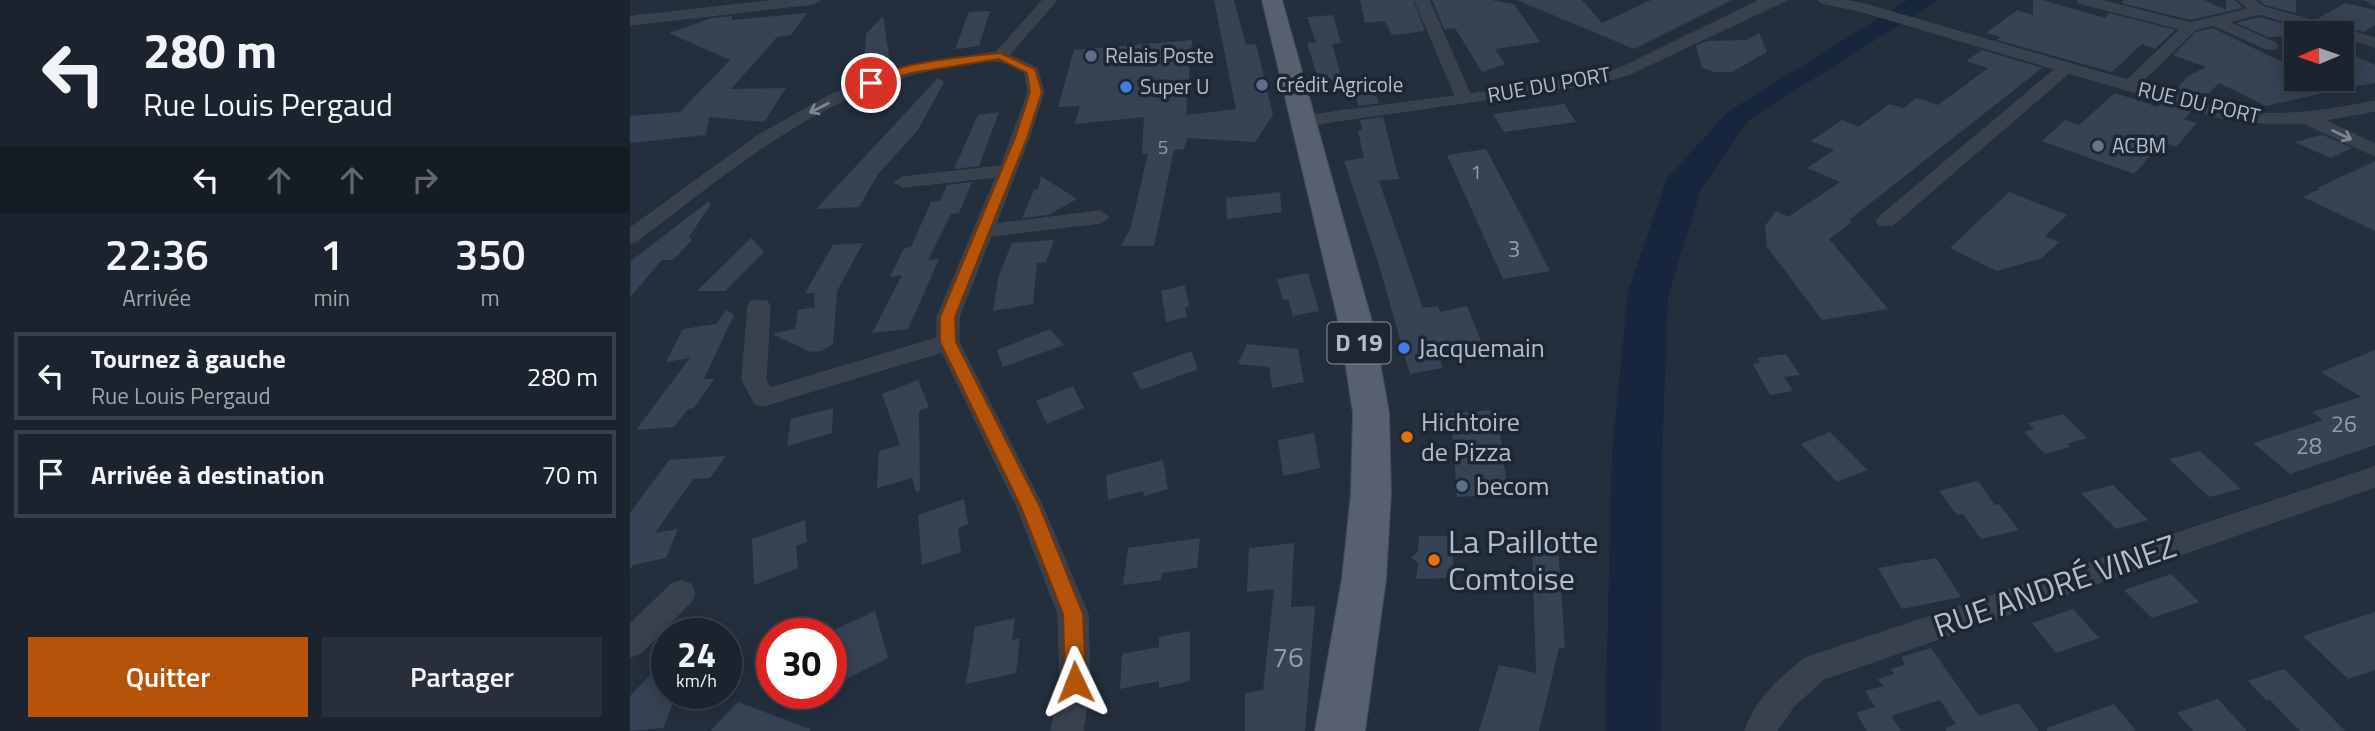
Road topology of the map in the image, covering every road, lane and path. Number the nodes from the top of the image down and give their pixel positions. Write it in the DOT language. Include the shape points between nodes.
graph roads {
  1 [pos="813,0"];
  2 [pos="1050,0"];
  3 [pos="1272,0"];
  4 [pos="1422,0"];
  5 [pos="1780,0"];
  6 [pos="1826,0"];
  7 [pos="2084,0"];
  8 [pos="2245,0"];
  9 [pos="757,3"];
  10 [pos="2259,10"];
  11 [pos="630,21"];
  12 [pos="2215,21"];
  13 [pos="2298,21"];
  14 [pos="2190,27"];
  15 [pos="2354,37"];
  16 [pos="2375,43"];
  17 [pos="2271,46"];
  18 [pos="1000,56"];
  19 [pos="2067,67"];
  20 [pos="2130,86"];
  21 [pos="1464,100"];
  22 [pos="2375,106"];
  23 [pos="2309,119"];
  24 [pos="1303,121"];
  25 [pos="2375,151"];
  26 [pos="1006,171"];
  27 [pos="903,181"];
  28 [pos="1100,218"];
  29 [pos="1886,221"];
  30 [pos="982,231"];
  31 [pos="630,237"];
  32 [pos="759,306"];
  33 [pos="948,342"];
  34 [pos="2375,477"];
  35 [pos="681,593"];
  36 [pos="630,644"];
  37 [pos="1068,731"];
  38 [pos="1340,731"];
  39 [pos="1761,731"];
  1 -- 9 [label="street"];
  2 -- 18 [label="street"];
  3 -- 24 [label="main road, D 19"];
  4 -- 21 [label="street"];
  5 -- 21 [label="street, RUE DU PORT" via="1767,2 1623,72"];
  6 -- 19 [label="street, RUE DU PORT"];
  7 -- 14 [label="street"];
  8 -- 10 [label="street"];
  9 -- 11 [label="street"];
  10 -- 12 [label="street"];
  10 -- 13 [label="street"];
  12 -- 14 [label="street"];
  12 -- 17 [label="street"];
  14 -- 20 [label="street"];
  15 -- 16 [label="street"];
  18 -- 26 [label="street" via="1032,71 1036,92"];
  18 -- 31 [label="street, one-way" via="908,70 820,107 771,134"];
  19 -- 20 [label="street, RUE DU PORT"];
  19 -- 29 [label="street"];
  20 -- 23 [label="street, RUE DU PORT" via="2221,113 2255,119"];
  21 -- 24 [label="street, RUE DU PORT"];
  22 -- 23 [label="street, RUE DU PORT"];
  23 -- 25 [label="street, one-way"];
  24 -- 38 [label="main road, D 19" via="1357,329 1371,413 1364,579"];
  26 -- 27 [label="street"];
  26 -- 30 [label="street"];
  28 -- 30 [label="street"];
  30 -- 33 [label="street" via="948,317"];
  32 -- 33 [label="street" via="754,380 762,398"];
  33 -- 37 [label="street" via="1030,507 1073,614 1075,682"];
  34 -- 39 [label="street, RUE ANDRÉ VINEZ" via="1814,669 1786,693 1763,720"];
  35 -- 36 [label="street"];
}
